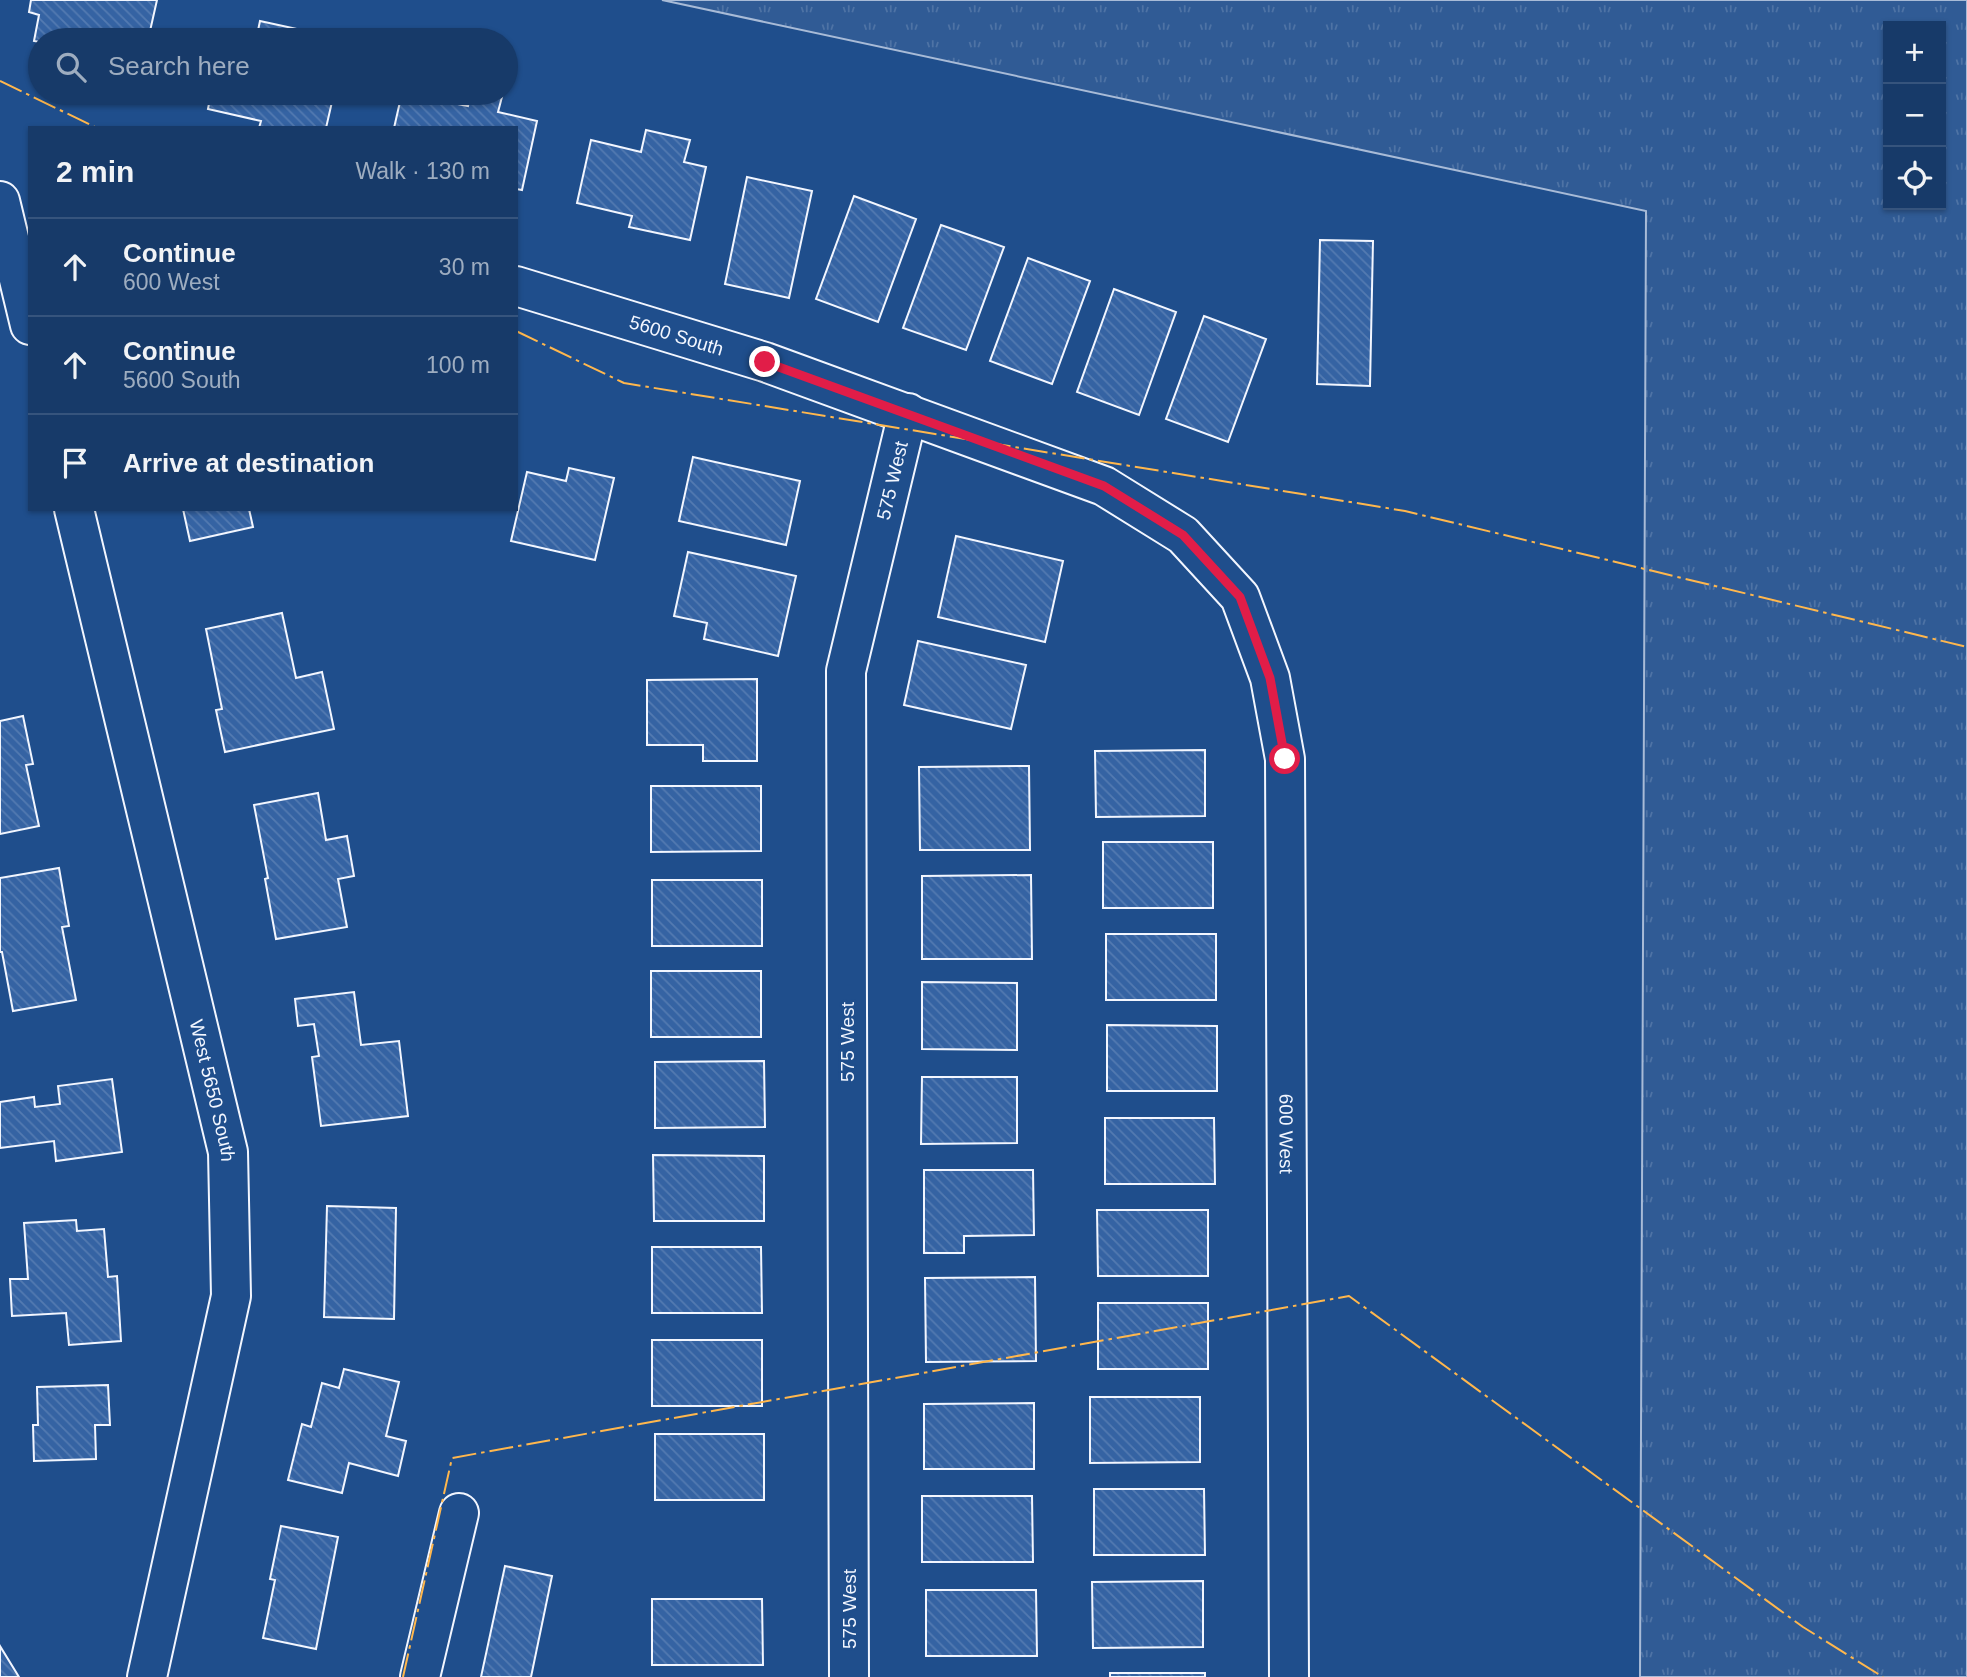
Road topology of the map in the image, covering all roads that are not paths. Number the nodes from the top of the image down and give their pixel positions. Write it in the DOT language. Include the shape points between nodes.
graph roads {
  1 [pos="28,190"];
  2 [pos="0,199"];
  3 [pos="518,287"];
  4 [pos="28,317"];
  5 [pos="908,413"];
  6 [pos="74,511"];
  7 [pos="1240,597"];
  8 [pos="458,1513"];
  9 [pos="148,1677"];
  10 [pos="420,1677"];
  11 [pos="849,1677"];
  12 [pos="1289,1677"];
  1 -- 2 [label="street"];
  2 -- 4 [label="street"];
  3 -- 5 [label="street, 5600 South" via="765,362"];
  5 -- 7 [label="street, 5600 South" via="1104,486 1183,535"];
  5 -- 11 [label="street, 575 West" via="846,671"];
  6 -- 9 [label="street, West 5650 South" via="228,1152 231,1296"];
  7 -- 12 [label="street, 600 West" via="1270,678 1285,759"];
  8 -- 10 [label="street"];
}
